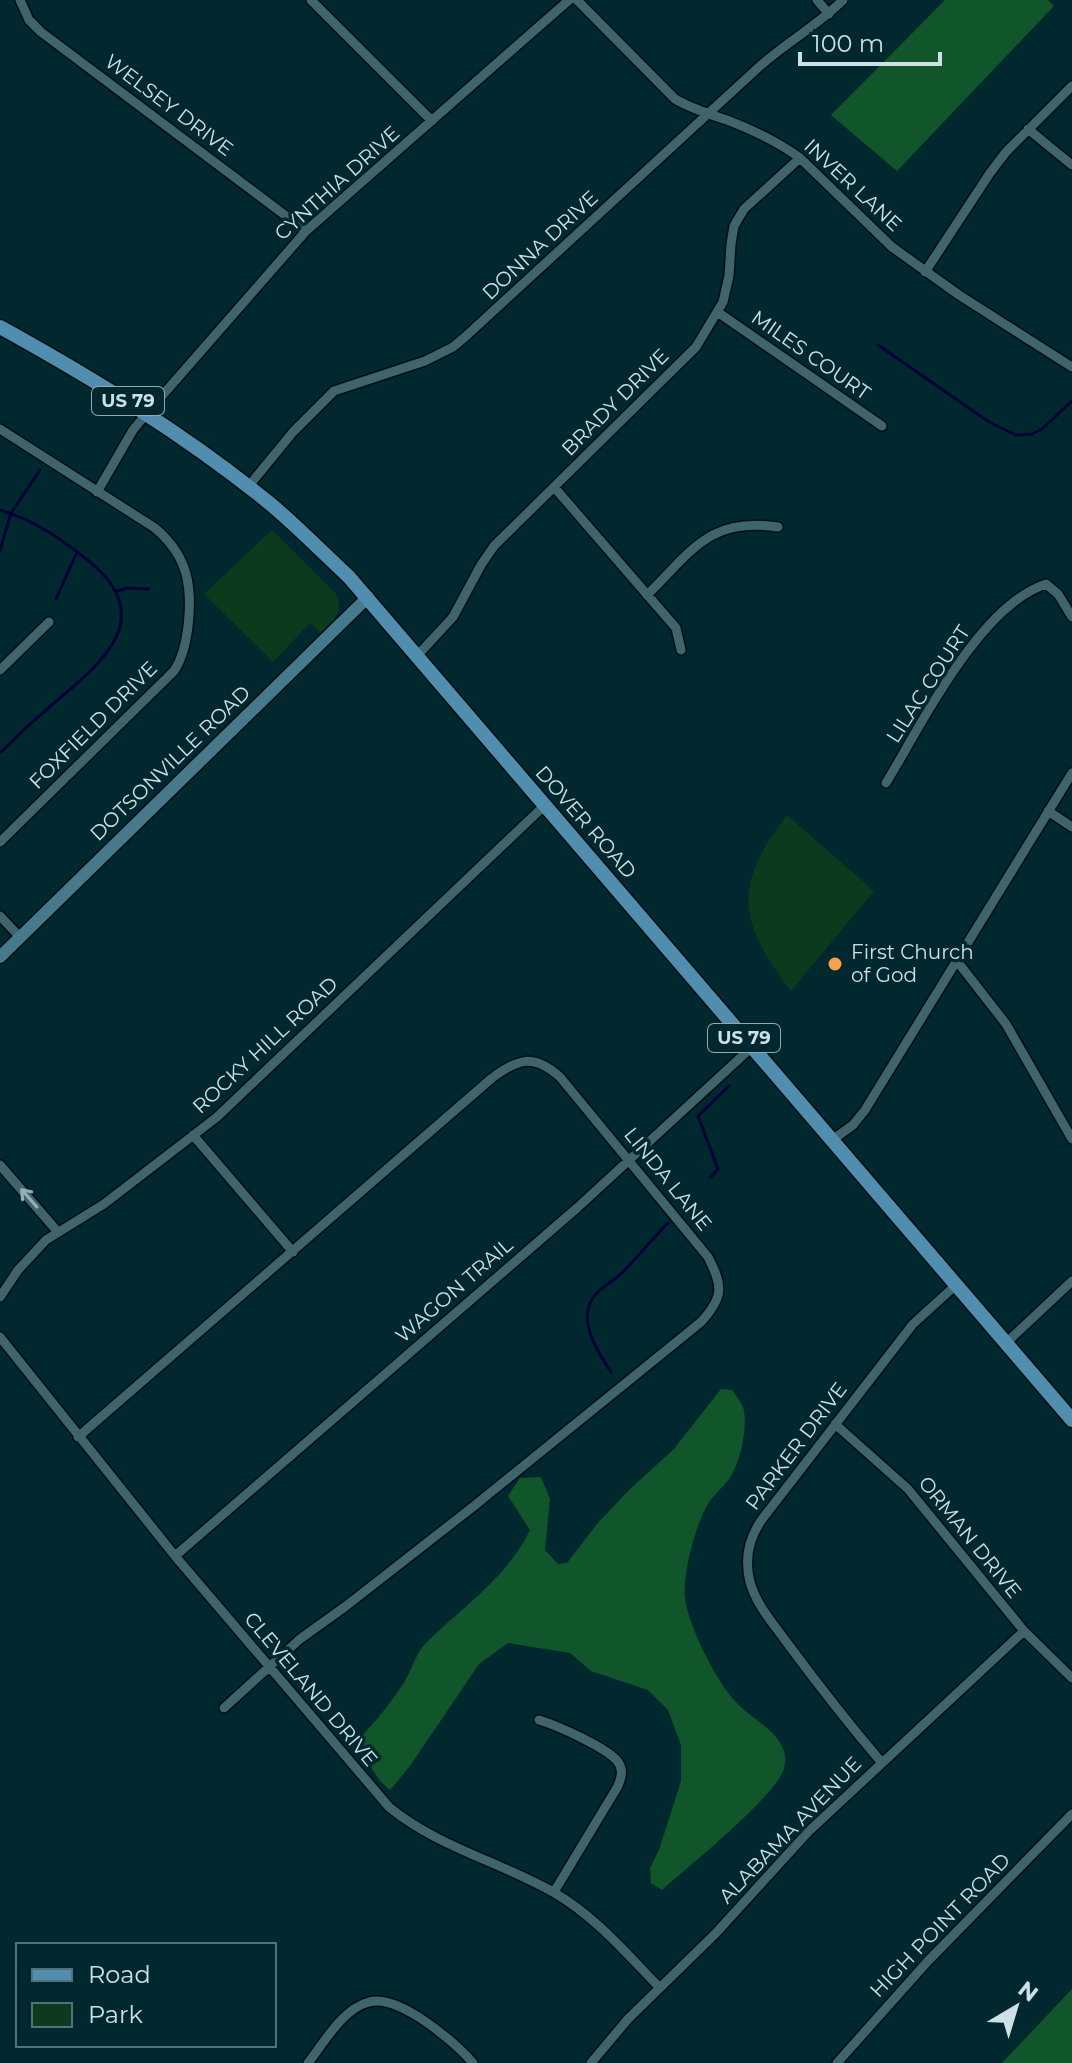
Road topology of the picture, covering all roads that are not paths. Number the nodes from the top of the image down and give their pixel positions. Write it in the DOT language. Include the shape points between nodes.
graph roads {
  1 [pos="20,0"];
  2 [pos="311,0"];
  3 [pos="569,0"];
  4 [pos="577,0"];
  5 [pos="817,0"];
  6 [pos="843,0"];
  7 [pos="829,14"];
  8 [pos="1072,86"];
  9 [pos="708,115"];
  10 [pos="432,121"];
  11 [pos="1028,129"];
  12 [pos="800,158"];
  13 [pos="1072,165"];
  14 [pos="306,231"];
  15 [pos="925,272"];
  16 [pos="719,313"];
  17 [pos="0,327"];
  18 [pos="1072,367"];
  19 [pos="147,413"];
  20 [pos="882,426"];
  21 [pos="0,429"];
  22 [pos="248,487"];
  23 [pos="554,487"];
  24 [pos="97,492"];
  25 [pos="778,527"];
  26 [pos="647,595"];
  27 [pos="368,597"];
  28 [pos="1072,617"];
  29 [pos="49,622"];
  30 [pos="681,650"];
  31 [pos="417,656"];
  32 [pos="0,670"];
  33 [pos="1072,773"];
  34 [pos="886,783"];
  35 [pos="545,805"];
  36 [pos="1048,811"];
  37 [pos="1072,827"];
  38 [pos="0,842"];
  39 [pos="0,916"];
  40 [pos="20,937"];
  41 [pos="0,957"];
  42 [pos="957,961"];
  43 [pos="752,1047"];
  44 [pos="193,1135"];
  45 [pos="1072,1139"];
  46 [pos="832,1140"];
  47 [pos="629,1160"];
  48 [pos="0,1165"];
  49 [pos="57,1231"];
  50 [pos="293,1252"];
  51 [pos="1072,1281"];
  52 [pos="956,1285"];
  53 [pos="0,1297"];
  54 [pos="0,1337"];
  55 [pos="1006,1343"];
  56 [pos="1072,1420"];
  57 [pos="835,1424"];
  58 [pos="78,1437"];
  59 [pos="175,1556"];
  60 [pos="1024,1631"];
  61 [pos="269,1669"];
  62 [pos="1072,1678"];
  63 [pos="224,1708"];
  64 [pos="539,1720"];
  65 [pos="882,1763"];
  66 [pos="1072,1814"];
  67 [pos="554,1892"];
  68 [pos="659,1987"];
  69 [pos="308,2063"];
  70 [pos="473,2063"];
  71 [pos="591,2063"];
  72 [pos="837,2063"];
  1 -- 14 [label="street, WELSEY DRIVE" via="41,32"];
  2 -- 10 [label="street"];
  3 -- 10 [label="street, CYNTHIA DRIVE"];
  4 -- 9 [label="street, INVER LANE" via="675,99"];
  5 -- 7 [label="street"];
  6 -- 7 [label="street, DONNA DRIVE"];
  7 -- 9 [label="street, DONNA DRIVE" via="780,48"];
  8 -- 11 [label="street"];
  9 -- 12 [label="street, INVER LANE" via="769,138"];
  9 -- 22 [label="street, DONNA DRIVE" via="453,347 334,391"];
  10 -- 14 [label="street, CYNTHIA DRIVE"];
  11 -- 13 [label="street"];
  11 -- 15 [label="street" via="990,173"];
  12 -- 15 [label="street, INVER LANE" via="873,231"];
  12 -- 16 [label="street, BRADY DRIVE" via="753,199 734,226"];
  14 -- 19 [label="street, CYNTHIA DRIVE"];
  15 -- 18 [label="street, INVER LANE"];
  16 -- 20 [label="street, MILES COURT"];
  16 -- 23 [label="street, BRADY DRIVE" via="696,347"];
  17 -- 19 [label="main road, DOVER ROAD / US 79"];
  19 -- 22 [label="main road, DOVER ROAD / US 79"];
  19 -- 24 [label="street, CYNTHIA DRIVE"];
  21 -- 24 [label="street, FOXFIELD DRIVE"];
  22 -- 27 [label="main road, DOVER ROAD / US 79"];
  23 -- 26 [label="street"];
  23 -- 31 [label="street, BRADY DRIVE" via="486,556 453,617"];
  24 -- 38 [label="street, FOXFIELD DRIVE" via="155,528 175,549 188,586 183,653 164,682"];
  25 -- 26 [label="street" via="742,525 717,531"];
  26 -- 30 [label="street" via="676,628"];
  27 -- 31 [label="main road, DOVER ROAD / US 79"];
  27 -- 40 [label="main road, DOTSONVILLE ROAD"];
  28 -- 34 [label="street, LILAC COURT" via="1046,584 1020,597 985,629 961,661"];
  29 -- 32 [label="street"];
  31 -- 35 [label="main road, DOVER ROAD / US 79"];
  33 -- 36 [label="street"];
  35 -- 43 [label="main road, DOVER ROAD / US 79"];
  35 -- 44 [label="street, ROCKY HILL ROAD"];
  36 -- 37 [label="street"];
  36 -- 42 [label="street"];
  39 -- 40 [label="street"];
  40 -- 41 [label="main road, DOTSONVILLE ROAD"];
  42 -- 45 [label="street" via="1006,1024"];
  42 -- 46 [label="street" via="865,1110"];
  43 -- 46 [label="main road, DOVER ROAD / US 79"];
  43 -- 47 [label="street, WAGON TRAIL"];
  44 -- 49 [label="street, ROCKY HILL ROAD" via="104,1204"];
  44 -- 50 [label="street"];
  46 -- 52 [label="main road, DOVER ROAD / US 79"];
  47 -- 50 [label="street, LINDA LANE" via="560,1077 537,1062 517,1063 492,1078"];
  47 -- 59 [label="street, WAGON TRAIL"];
  47 -- 61 [label="street, LINDA LANE" via="708,1257 720,1287 713,1308"];
  49 -- 48 [label="street, one-way"];
  49 -- 53 [label="street"];
  50 -- 58 [label="street, LINDA LANE"];
  51 -- 55 [label="street"];
  52 -- 55 [label="main road, DOVER ROAD / US 79"];
  52 -- 57 [label="street, PARKER DRIVE" via="913,1324"];
  54 -- 58 [label="street, CLEVELAND DRIVE"];
  55 -- 56 [label="main road, DOVER ROAD / US 79"];
  57 -- 60 [label="street, ORMAN DRIVE" via="908,1489"];
  57 -- 65 [label="street, PARKER DRIVE" via="752,1533 750,1584 761,1608 833,1706"];
  58 -- 59 [label="street, CLEVELAND DRIVE"];
  59 -- 61 [label="street, CLEVELAND DRIVE"];
  60 -- 62 [label="street, ORMAN DRIVE"];
  60 -- 65 [label="street, ALABAMA AVENUE"];
  61 -- 63 [label="street, LINDA LANE"];
  61 -- 67 [label="street, CLEVELAND DRIVE" via="399,1816"];
  64 -- 67 [label="street" via="605,1752 622,1769 618,1786"];
  65 -- 68 [label="street, ALABAMA AVENUE"];
  66 -- 72 [label="street, HIGH POINT ROAD"];
  67 -- 68 [label="street, CLEVELAND DRIVE" via="600,1926"];
  68 -- 71 [label="street, ALABAMA AVENUE"];
  69 -- 70 [label="street" via="341,2021 369,2002 404,2009"];
}
